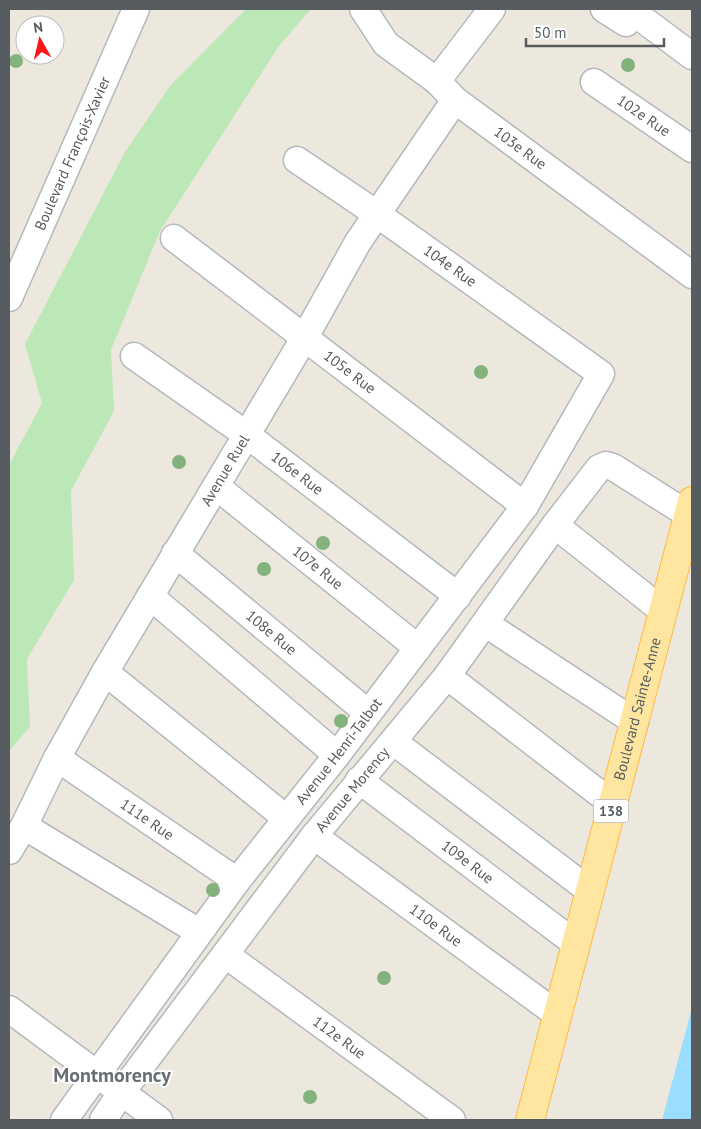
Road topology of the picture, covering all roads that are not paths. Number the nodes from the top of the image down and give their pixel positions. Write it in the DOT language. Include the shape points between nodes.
graph roads {
  1 [pos="136,9"];
  2 [pos="363,9"];
  3 [pos="492,9"];
  4 [pos="604,9"];
  5 [pos="635,10"];
  6 [pos="692,56"];
  7 [pos="437,82"];
  8 [pos="594,82"];
  9 [pos="455,100"];
  10 [pos="692,149"];
  11 [pos="297,160"];
  12 [pos="377,214"];
  13 [pos="174,238"];
  14 [pos="690,269"];
  15 [pos="9,298"];
  16 [pos="305,337"];
  17 [pos="134,356"];
  18 [pos="601,374"];
  19 [pos="247,435"];
  20 [pos="216,487"];
  21 [pos="525,506"];
  22 [pos="690,508"];
  23 [pos="555,525"];
  24 [pos="175,553"];
  25 [pos="150,596"];
  26 [pos="458,596"];
  27 [pos="664,611"];
  28 [pos="486,624"];
  29 [pos="418,648"];
  30 [pos="106,672"];
  31 [pos="447,676"];
  32 [pos="368,713"];
  33 [pos="635,722"];
  34 [pos="394,742"];
  35 [pos="337,755"];
  36 [pos="57,758"];
  37 [pos="359,780"];
  38 [pos="613,804"];
  39 [pos="286,818"];
  40 [pos="24,826"];
  41 [pos="314,836"];
  42 [pos="9,851"];
  43 [pos="236,881"];
  44 [pos="590,891"];
  45 [pos="199,932"];
  46 [pos="576,944"];
  47 [pos="226,955"];
  48 [pos="9,1009"];
  49 [pos="558,1015"];
  50 [pos="98,1073"];
  51 [pos="121,1092"];
  52 [pos="64,1120"];
  53 [pos="103,1120"];
  54 [pos="159,1120"];
  55 [pos="452,1120"];
  56 [pos="530,1120"];
  1 -- 15 [label="street, Boulevard François-Xavier"];
  2 -- 7 [label="street, 103e Rue" via="386,44"];
  3 -- 7 [label="street"];
  4 -- 5 [label="street" via="626,23"];
  5 -- 6 [label="street"];
  7 -- 9 [label="street, 103e Rue"];
  8 -- 10 [label="street, 102e Rue"];
  9 -- 12 [label="street, Avenue Ruel"];
  9 -- 14 [label="street, 103e Rue"];
  11 -- 12 [label="street, 104e Rue"];
  12 -- 16 [label="street, Avenue Ruel"];
  12 -- 18 [label="street, 104e Rue"];
  13 -- 16 [label="street, 105e Rue"];
  16 -- 19 [label="street, Avenue Ruel"];
  16 -- 21 [label="street, 105e Rue"];
  17 -- 19 [label="street, 106e Rue"];
  18 -- 21 [label="street, Avenue Henri-Talbot"];
  19 -- 20 [label="street, Avenue Ruel"];
  19 -- 26 [label="street, 106e Rue"];
  20 -- 24 [label="street, Avenue Ruel"];
  20 -- 29 [label="street, 107e Rue"];
  21 -- 26 [label="street, Avenue Henri-Talbot"];
  22 -- 23 [label="street, Avenue Morency" via="606,465 599,468"];
  22 -- 27 [label="main road, Boulevard Sainte-Anne / 138"];
  23 -- 27 [label="street"];
  23 -- 28 [label="street, Avenue Morency"];
  24 -- 25 [label="street, Avenue Ruel"];
  24 -- 32 [label="street, 108e Rue"];
  25 -- 30 [label="street, Avenue Ruel"];
  25 -- 35 [label="street"];
  26 -- 29 [label="street, Avenue Henri-Talbot"];
  27 -- 33 [label="main road, Boulevard Sainte-Anne / 138"];
  28 -- 31 [label="street, Avenue Morency"];
  28 -- 33 [label="street"];
  29 -- 32 [label="street, Avenue Henri-Talbot"];
  30 -- 36 [label="street, Avenue Ruel"];
  30 -- 39 [label="street"];
  31 -- 34 [label="street, Avenue Morency"];
  31 -- 38 [label="street"];
  32 -- 35 [label="street, Avenue Henri-Talbot"];
  33 -- 38 [label="main road, Boulevard Sainte-Anne / 138"];
  34 -- 37 [label="street, Avenue Morency"];
  34 -- 44 [label="street"];
  35 -- 39 [label="street, Avenue Henri-Talbot"];
  36 -- 40 [label="street, Avenue Ruel"];
  36 -- 43 [label="street, 111e Rue"];
  37 -- 41 [label="street, Avenue Morency"];
  37 -- 46 [label="street, 109e Rue"];
  38 -- 44 [label="main road, Boulevard Sainte-Anne / 138"];
  39 -- 43 [label="street, Avenue Henri-Talbot"];
  40 -- 42 [label="street, Avenue Ruel"];
  40 -- 45 [label="street"];
  41 -- 47 [label="street, Avenue Morency"];
  41 -- 49 [label="street, 110e Rue"];
  43 -- 45 [label="street, Avenue Henri-Talbot"];
  44 -- 46 [label="main road, Boulevard Sainte-Anne / 138"];
  45 -- 50 [label="street, Avenue Henri-Talbot"];
  46 -- 49 [label="main road, Boulevard Sainte-Anne / 138"];
  47 -- 51 [label="street, Avenue Morency"];
  47 -- 55 [label="street, 112e Rue"];
  48 -- 50 [label="street"];
  49 -- 56 [label="main road, Boulevard Sainte-Anne / 138"];
  50 -- 51 [label="street"];
  50 -- 52 [label="street, Avenue Henri-Talbot"];
  51 -- 53 [label="street, Avenue Morency"];
  51 -- 54 [label="street"];
}
